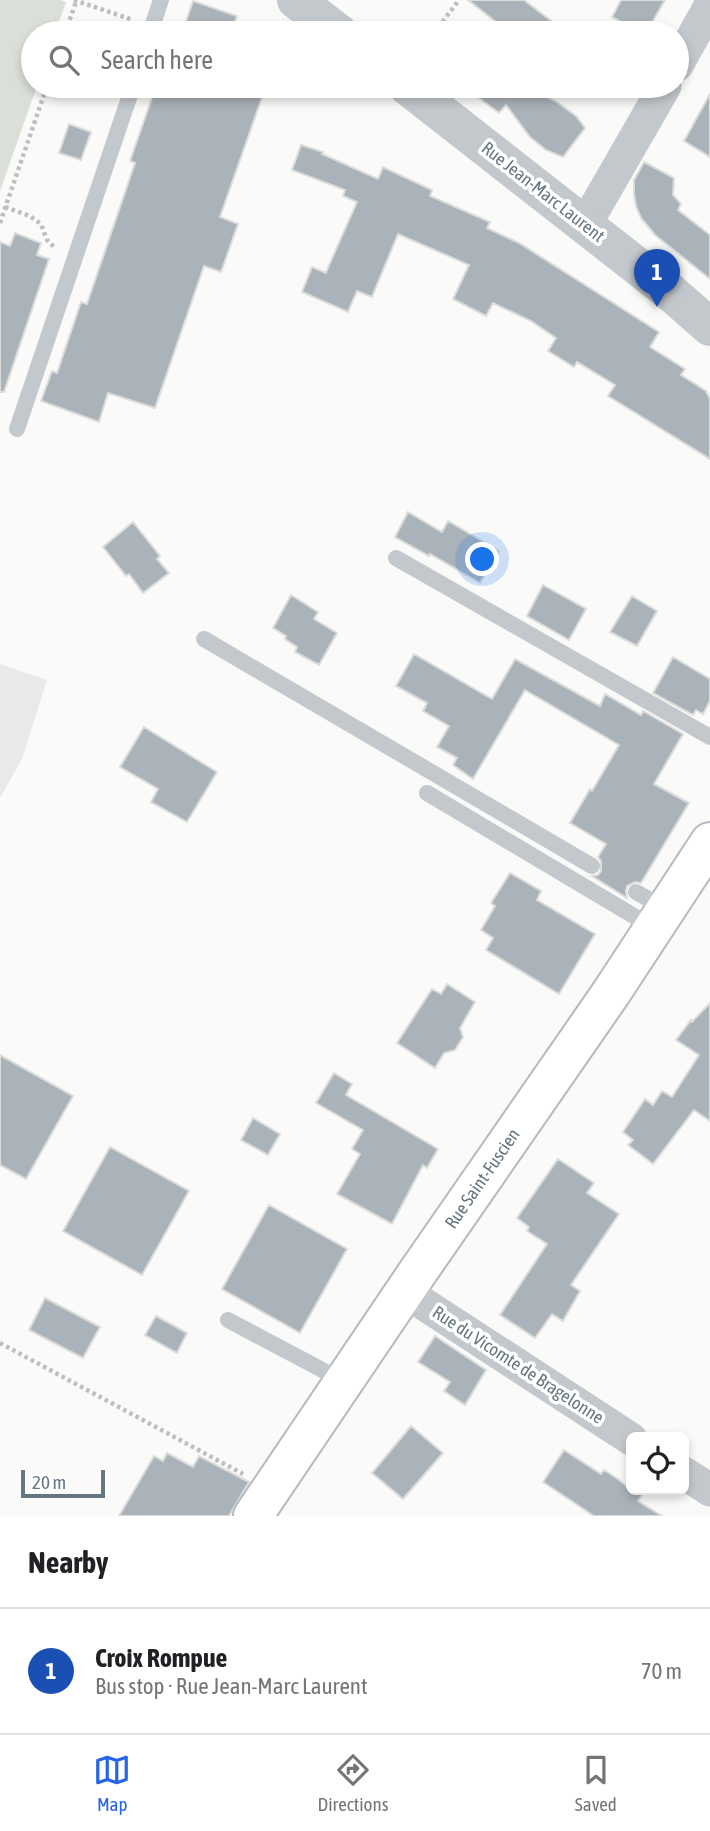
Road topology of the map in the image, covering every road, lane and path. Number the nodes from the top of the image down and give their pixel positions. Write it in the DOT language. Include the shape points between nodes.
graph roads {
  1 [pos="161,0"];
  2 [pos="296,0"];
  3 [pos="459,0"];
  4 [pos="75,1"];
  5 [pos="710,6"];
  6 [pos="69,21"];
  7 [pos="127,21"];
  8 [pos="154,21"];
  9 [pos="324,21"];
  10 [pos="443,21"];
  11 [pos="689,44"];
  12 [pos="43,98"];
  13 [pos="128,98"];
  14 [pos="422,98"];
  15 [pos="658,98"];
  16 [pos="5,208"];
  17 [pos="0,223"];
  18 [pos="585,225"];
  19 [pos="75,255"];
  20 [pos="710,327"];
  21 [pos="17,429"];
  22 [pos="396,558"];
  23 [pos="204,639"];
  24 [pos="710,737"];
  25 [pos="427,793"];
  26 [pos="710,842"];
  27 [pos="593,866"];
  28 [pos="652,910"];
  29 [pos="404,1291"];
  30 [pos="229,1320"];
  31 [pos="0,1343"];
  32 [pos="345,1382"];
  33 [pos="626,1436"];
  34 [pos="689,1476"];
  35 [pos="710,1490"];
  36 [pos="262,1502"];
  1 -- 8 [label="lane"];
  2 -- 9 [label="street"];
  3 -- 10 [label="path"];
  4 -- 6 [label="path"];
  4 -- 7 [label="path"];
  5 -- 11 [label="street"];
  12 -- 16 [label="path"];
  13 -- 19 [label="lane"];
  14 -- 18 [label="street, Rue Jean-Marc Laurent"];
  15 -- 18 [label="street"];
  16 -- 17 [label="path"];
  16 -- 19 [label="path" via="30,216 41,224 57,251"];
  18 -- 20 [label="street, Rue Jean-Marc Laurent"];
  19 -- 21 [label="lane"];
  22 -- 24 [label="lane"];
  23 -- 27 [label="lane"];
  25 -- 28 [label="lane"];
  26 -- 28 [label="main road, Rue Saint-Fuscien"];
  28 -- 29 [label="main road, Rue Saint-Fuscien" via="611,993"];
  29 -- 32 [label="main road, Rue Saint-Fuscien"];
  29 -- 33 [label="street, Rue du Vicomte de Bragelonne"];
  30 -- 32 [label="lane"];
  31 -- 36 [label="path"];
  32 -- 36 [label="main road, Rue Saint-Fuscien"];
  34 -- 35 [label="street"];
}
